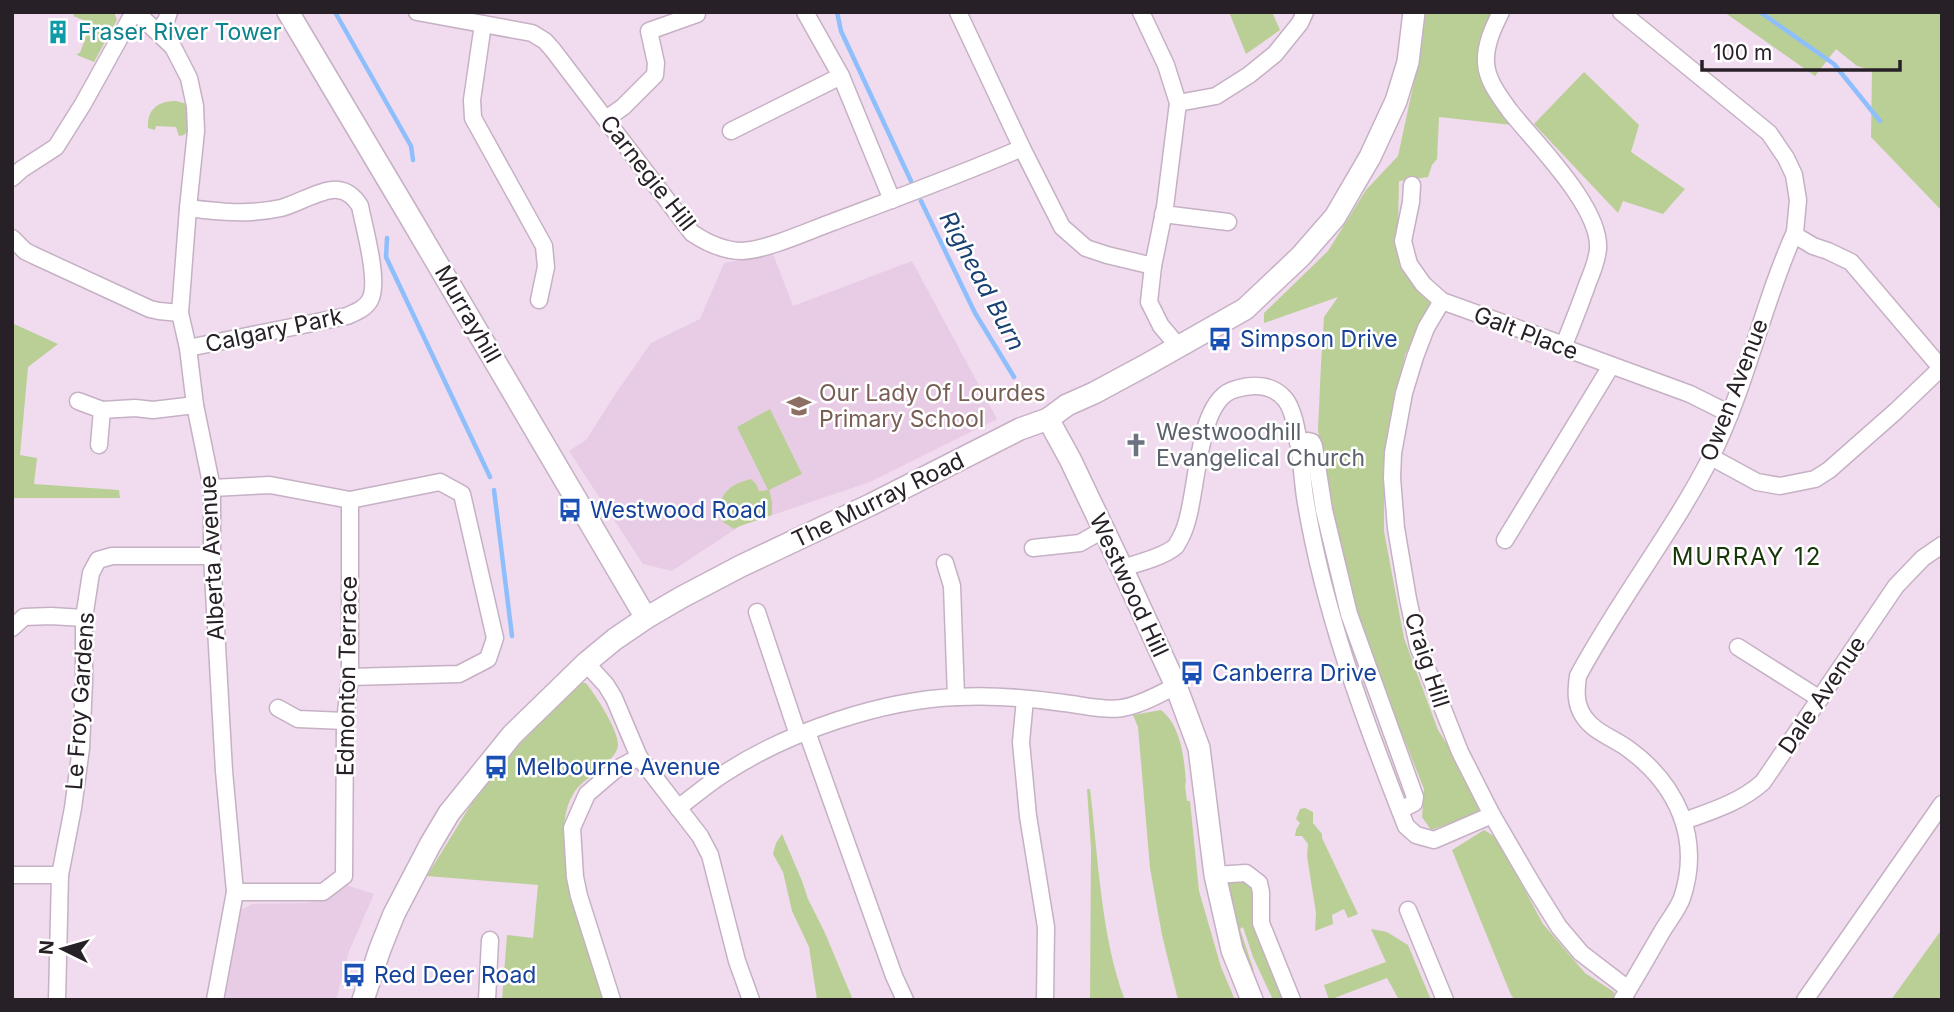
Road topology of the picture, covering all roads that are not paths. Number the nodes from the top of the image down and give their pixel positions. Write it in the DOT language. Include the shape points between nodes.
graph roads {
  1 [pos="135,12"];
  2 [pos="169,12"];
  3 [pos="288,12"];
  4 [pos="417,12"];
  5 [pos="805,12"];
  6 [pos="958,12"];
  7 [pos="1141,12"];
  8 [pos="1305,12"];
  9 [pos="1414,12"];
  10 [pos="1501,12"];
  11 [pos="1621,12"];
  12 [pos="697,15"];
  13 [pos="483,24"];
  14 [pos="158,31"];
  15 [pos="841,76"];
  16 [pos="1178,103"];
  17 [pos="606,119"];
  18 [pos="731,131"];
  19 [pos="1022,148"];
  20 [pos="12,178"];
  21 [pos="1412,185"];
  22 [pos="892,200"];
  23 [pos="188,208"];
  24 [pos="1163,214"];
  25 [pos="1228,222"];
  26 [pos="1795,232"];
  27 [pos="12,238"];
  28 [pos="1153,266"];
  29 [pos="538,300"];
  30 [pos="1442,301"];
  31 [pos="180,313"];
  32 [pos="1564,345"];
  33 [pos="1180,347"];
  34 [pos="188,348"];
  35 [pos="1611,366"];
  36 [pos="1941,368"];
  37 [pos="78,401"];
  38 [pos="195,405"];
  39 [pos="102,411"];
  40 [pos="1730,414"];
  41 [pos="1048,419"];
  42 [pos="1298,443"];
  43 [pos="99,445"];
  44 [pos="1711,457"];
  45 [pos="212,488"];
  46 [pos="349,500"];
  47 [pos="1103,530"];
  48 [pos="1505,540"];
  49 [pos="1942,545"];
  50 [pos="1033,548"];
  51 [pos="212,556"];
  52 [pos="945,564"];
  53 [pos="1122,568"];
  54 [pos="757,612"];
  55 [pos="84,618"];
  56 [pos="646,618"];
  57 [pos="1351,621"];
  58 [pos="1334,627"];
  59 [pos="12,628"];
  60 [pos="1738,647"];
  61 [pos="586,663"];
  62 [pos="350,677"];
  63 [pos="1176,687"];
  64 [pos="956,696"];
  65 [pos="1025,699"];
  66 [pos="1820,699"];
  67 [pos="278,708"];
  68 [pos="345,721"];
  69 [pos="803,734"];
  70 [pos="639,757"];
  71 [pos="1942,804"];
  72 [pos="678,808"];
  73 [pos="1400,810"];
  74 [pos="1492,814"];
  75 [pos="1684,821"];
  76 [pos="12,875"];
  77 [pos="60,875"];
  78 [pos="1215,875"];
  79 [pos="235,892"];
  80 [pos="1408,910"];
  81 [pos="491,940"];
  82 [pos="1625,995"];
  83 [pos="57,1000"];
  84 [pos="215,1000"];
  85 [pos="363,1000"];
  86 [pos="487,1000"];
  87 [pos="612,1000"];
  88 [pos="751,1000"];
  89 [pos="905,1000"];
  90 [pos="1045,1000"];
  91 [pos="1252,1000"];
  92 [pos="1292,1000"];
  93 [pos="1445,1000"];
  94 [pos="1805,1000"];
  1 -- 14 [label="street, Alberta Avenue"];
  1 -- 20 [label="street" via="56,147"];
  2 -- 14 [label="street"];
  3 -- 56 [label="street, Murrayhill"];
  4 -- 13 [label="street, Carnegie Hill"];
  5 -- 15 [label="street"];
  6 -- 19 [label="street"];
  7 -- 16 [label="street"];
  8 -- 16 [label="street" via="1275,54 1249,75 1216,96"];
  9 -- 33 [label="street, The Murray Road" via="1408,62 1396,101 1335,217 1245,309"];
  10 -- 32 [label="street" via="1488,47 1486,65 1492,82 1564,175 1595,227 1598,248 1594,267"];
  11 -- 26 [label="street" via="1769,133 1794,175 1798,200"];
  12 -- 17 [label="street" via="649,31 655,75"];
  13 -- 17 [label="street, Carnegie Hill" via="532,33 545,41"];
  13 -- 29 [label="street" via="473,118 544,246 546,267"];
  14 -- 23 [label="street, Alberta Avenue" via="182,62 195,106"];
  15 -- 18 [label="street"];
  15 -- 22 [label="street"];
  16 -- 24 [label="street"];
  17 -- 22 [label="street, Carnegie Hill" via="692,233 725,249 743,251 785,240"];
  19 -- 22 [label="street, Carnegie Hill"];
  19 -- 28 [label="street" via="1062,227 1073,238 1086,248"];
  21 -- 30 [label="street, Galt Place" via="1404,251 1423,284"];
  23 -- 31 [label="street, Alberta Avenue"];
  23 -- 34 [label="street, Calgary Park" via="229,214 255,212 339,190 360,206 374,279 367,304 347,316"];
  24 -- 25 [label="street"];
  24 -- 28 [label="street"];
  26 -- 36 [label="street" via="1801,240 1851,262"];
  26 -- 40 [label="street, Owen Avenue"];
  27 -- 31 [label="street" via="25,251 150,309"];
  28 -- 33 [label="street" via="1149,302 1161,326"];
  30 -- 32 [label="street, Galt Place"];
  30 -- 74 [label="street, Craig Hill" via="1426,328 1404,393 1393,453 1396,528 1419,646 1454,740"];
  31 -- 34 [label="street, Alberta Avenue"];
  32 -- 35 [label="street, Galt Place"];
  33 -- 41 [label="street, The Murray Road"];
  34 -- 38 [label="street, Alberta Avenue"];
  35 -- 40 [label="street, Galt Place" via="1690,394"];
  35 -- 48 [label="street"];
  36 -- 44 [label="street" via="1815,479 1780,486 1757,482"];
  37 -- 39 [label="street"];
  38 -- 39 [label="street"];
  38 -- 45 [label="street, Alberta Avenue"];
  39 -- 43 [label="street"];
  40 -- 44 [label="street, Owen Avenue"];
  41 -- 47 [label="street, Westwood Hill"];
  41 -- 56 [label="street, The Murray Road" via="741,566"];
  42 -- 53 [label="street" via="1296,423 1283,397 1264,386 1230,390 1207,421 1186,527 1176,546"];
  42 -- 57 [label="street" via="1308,441 1314,446"];
  42 -- 58 [label="street" via="1315,553"];
  44 -- 75 [label="street, Owen Avenue" via="1589,655 1575,692 1584,718 1593,727 1661,778"];
  45 -- 46 [label="street" via="270,485"];
  45 -- 51 [label="street, Alberta Avenue"];
  46 -- 62 [label="street, Edmonton Terrace"];
  46 -- 62 [label="street" via="440,482 462,494 495,638 488,659 458,674"];
  47 -- 50 [label="street" via="1080,543"];
  47 -- 53 [label="street, Westwood Hill"];
  49 -- 66 [label="street, Dale Avenue" via="1896,586"];
  51 -- 55 [label="street, Le Froy Gardens" via="112,556 98,560 91,573"];
  51 -- 79 [label="street, Alberta Avenue"];
  52 -- 64 [label="street" via="952,586"];
  53 -- 63 [label="street, Westwood Hill"];
  54 -- 69 [label="street"];
  55 -- 59 [label="street" via="23,617"];
  55 -- 77 [label="street, Le Froy Gardens" via="81,748"];
  56 -- 61 [label="street"];
  57 -- 58 [label="street"];
  57 -- 73 [label="street" via="1415,797 1415,803"];
  58 -- 73 [label="street"];
  60 -- 66 [label="street"];
  61 -- 70 [label="street" via="614,698"];
  61 -- 85 [label="street" via="512,735 449,813 394,914"];
  62 -- 68 [label="street, Edmonton Terrace"];
  63 -- 65 [label="street" via="1122,708"];
  63 -- 78 [label="street, Westwood Hill" via="1199,748"];
  64 -- 65 [label="street"];
  64 -- 69 [label="street" via="866,712"];
  65 -- 90 [label="street" via="1021,742 1046,927"];
  66 -- 75 [label="street, Dale Avenue" via="1757,788"];
  67 -- 68 [label="street" via="298,719"];
  68 -- 79 [label="street, Edmonton Terrace" via="344,876 323,892"];
  69 -- 72 [label="street" via="726,773"];
  69 -- 89 [label="street"];
  70 -- 72 [label="street"];
  70 -- 87 [label="street" via="587,794 572,828 579,896"];
  71 -- 94 [label="street"];
  72 -- 88 [label="street" via="710,855"];
  73 -- 74 [label="street" via="1406,826 1416,835 1434,840"];
  74 -- 82 [label="street, Craig Hill" via="1559,927"];
  75 -- 82 [label="street, Owen Avenue" via="1690,862 1682,900"];
  76 -- 77 [label="street"];
  77 -- 83 [label="street, Le Froy Gardens"];
  78 -- 91 [label="street, Westwood Hill" via="1232,950"];
  78 -- 92 [label="street" via="1246,873 1259,883 1261,923"];
  79 -- 84 [label="street, Alberta Avenue"];
  80 -- 93 [label="street"];
  81 -- 86 [label="street"];
}
